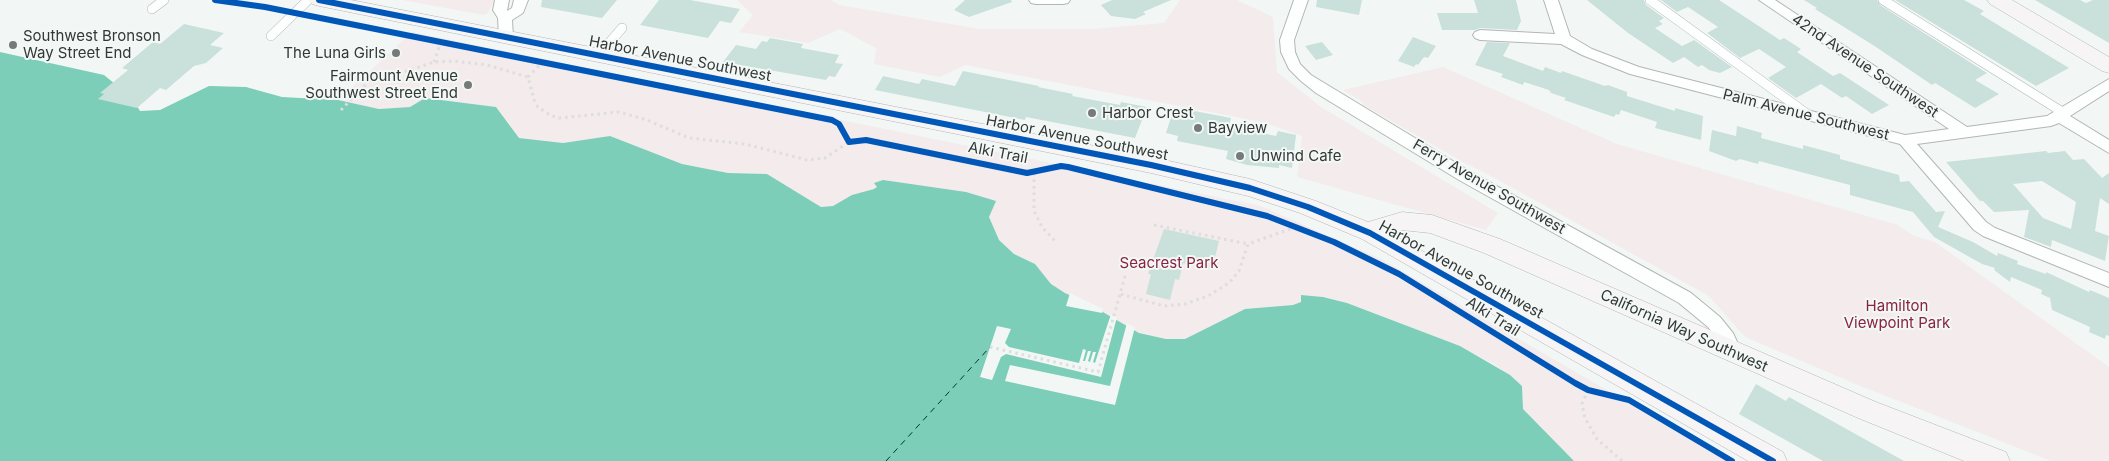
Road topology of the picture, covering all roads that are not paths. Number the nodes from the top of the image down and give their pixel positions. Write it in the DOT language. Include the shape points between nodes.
graph roads {
  1 [pos="164,0"];
  2 [pos="308,0"];
  3 [pos="319,0"];
  4 [pos="502,0"];
  5 [pos="521,0"];
  6 [pos="1037,0"];
  7 [pos="1063,0"];
  8 [pos="1301,0"];
  9 [pos="1551,0"];
  10 [pos="1650,0"];
  11 [pos="1766,0"];
  12 [pos="1883,0"];
  13 [pos="1997,0"];
  14 [pos="152,9"];
  15 [pos="505,27"];
  16 [pos="622,28"];
  17 [pos="1480,35"];
  18 [pos="271,36"];
  19 [pos="1564,38"];
  20 [pos="598,56"];
  21 [pos="2109,66"];
  22 [pos="2109,84"];
  23 [pos="2061,114"];
  24 [pos="1809,116"];
  25 [pos="1963,131"];
  26 [pos="1905,140"];
  27 [pos="2109,147"];
  28 [pos="1370,233"];
  29 [pos="2109,280"];
  30 [pos="1734,353"];
  31 [pos="1773,461"];
  32 [pos="1996,461"];
  1 -- 14 [label="lane"];
  2 -- 18 [label="lane"];
  3 -- 15 [label="main road, Harbor Avenue Southwest"];
  4 -- 15 [label="street" via="500,10"];
  5 -- 15 [label="street" via="518,10"];
  6 -- 7 [label="street"];
  8 -- 30 [label="street, Ferry Avenue Southwest" via="1287,40 1294,66 1306,78 1465,176 1685,298 1714,322"];
  9 -- 19 [label="street"];
  10 -- 24 [label="lane"];
  11 -- 25 [label="street, 42nd Avenue Southwest"];
  12 -- 23 [label="lane"];
  13 -- 21 [label="main road"];
  15 -- 20 [label="main road, Harbor Avenue Southwest"];
  16 -- 20 [label="lane"];
  17 -- 19 [label="street"];
  19 -- 24 [label="street, Palm Avenue Southwest" via="1587,52 1636,72"];
  20 -- 28 [label="main road, Harbor Avenue Southwest" via="1151,164 1250,188 1308,207"];
  22 -- 23 [label="street"];
  23 -- 25 [label="street" via="2051,121"];
  23 -- 27 [label="street"];
  24 -- 26 [label="street, Palm Avenue Southwest"];
  25 -- 26 [label="street"];
  26 -- 29 [label="street, Palm Avenue Southwest" via="1980,226"];
  28 -- 30 [label="main road, California Way Southwest" via="1402,221 1432,224 1492,246"];
  28 -- 31 [label="main road, Harbor Avenue Southwest"];
  30 -- 32 [label="main road, California Way Southwest"];
}
